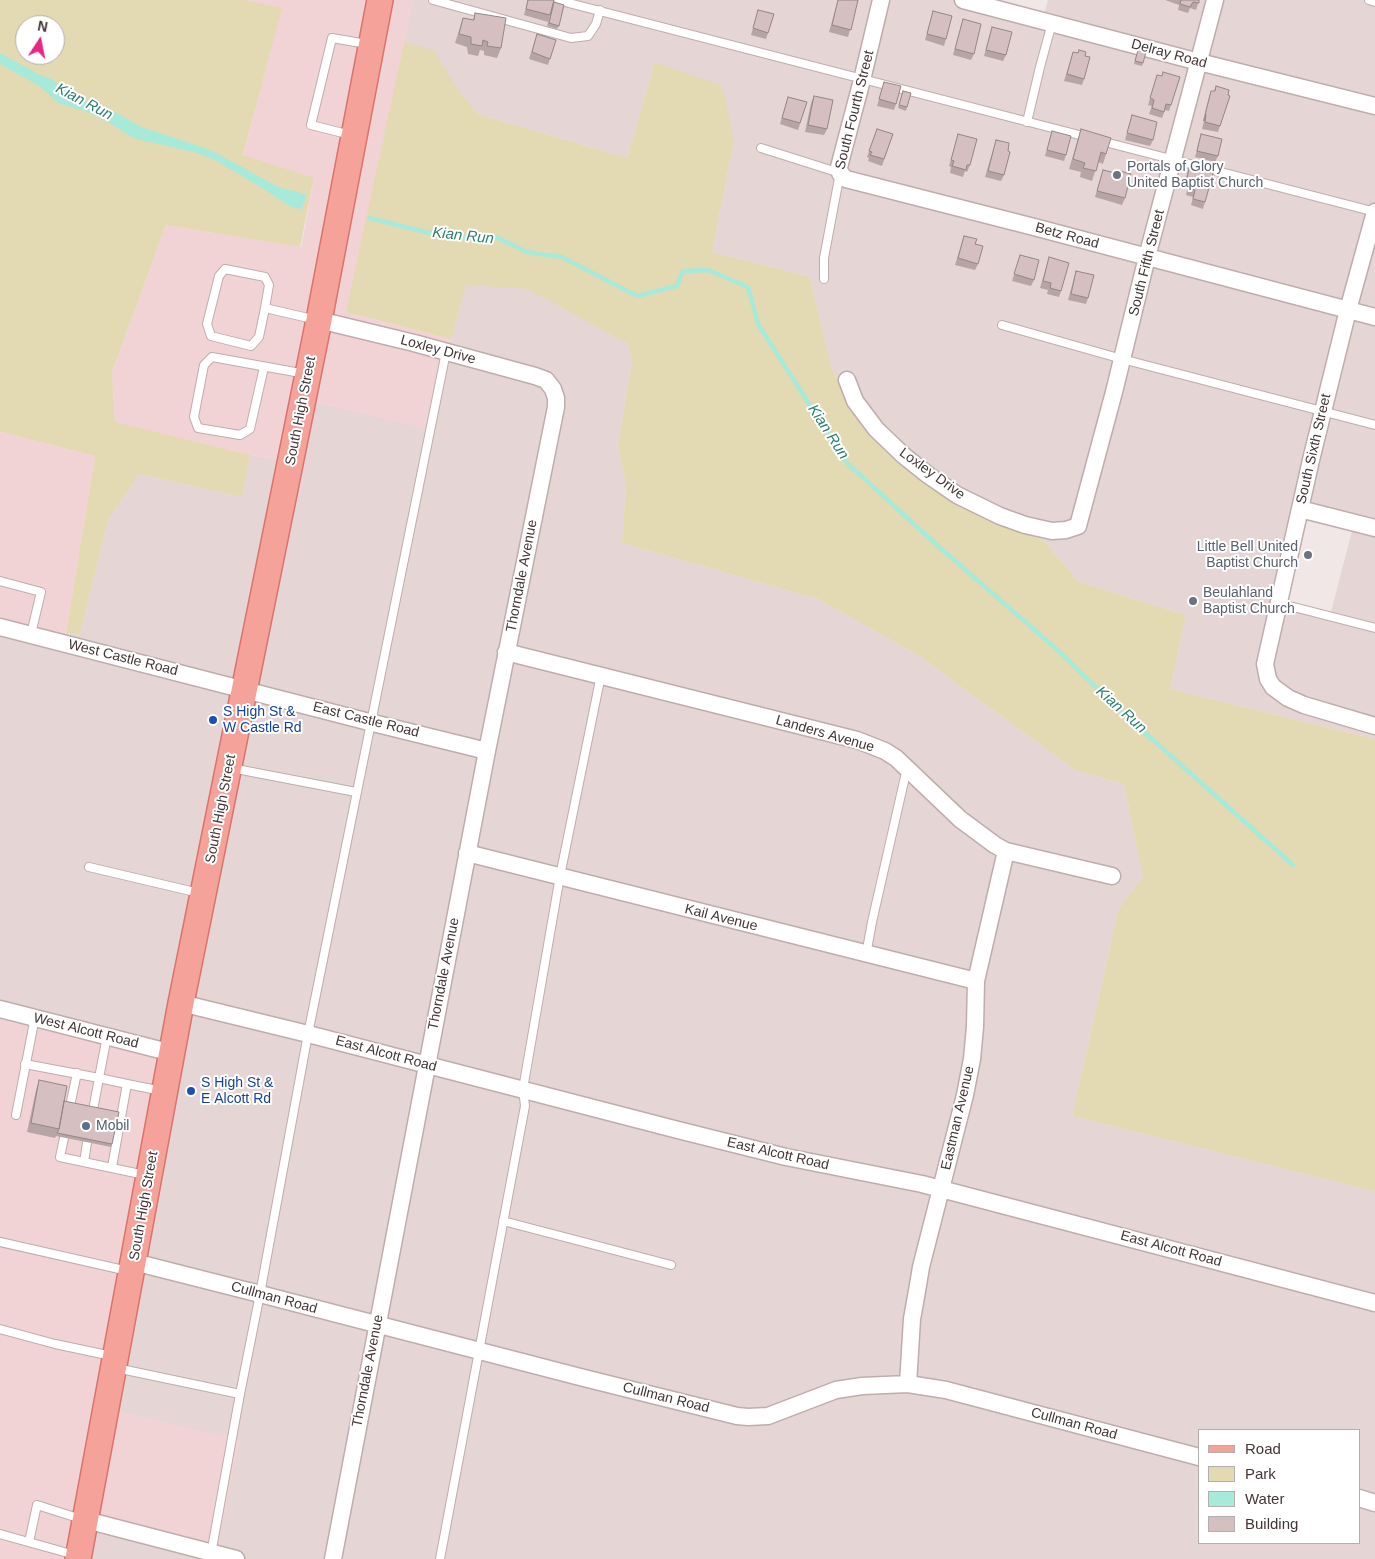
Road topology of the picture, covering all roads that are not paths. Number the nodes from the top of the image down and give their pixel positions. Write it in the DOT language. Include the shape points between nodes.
graph roads {
  1 [pos="380,0"];
  2 [pos="433,0"];
  3 [pos="557,0"];
  4 [pos="881,0"];
  5 [pos="963,0"];
  6 [pos="1215,0"];
  7 [pos="1369,0"];
  8 [pos="1375,2"];
  9 [pos="600,10"];
  10 [pos="1052,23"];
  11 [pos="372,45"];
  12 [pos="1199,62"];
  13 [pos="862,80"];
  14 [pos="1375,106"];
  15 [pos="1027,122"];
  16 [pos="354,136"];
  17 [pos="761,148"];
  18 [pos="1174,160"];
  19 [pos="840,172"];
  20 [pos="1375,212"];
  21 [pos="1147,258"];
  22 [pos="824,279"];
  23 [pos="265,308"];
  24 [pos="1348,310"];
  25 [pos="1375,317"];
  26 [pos="319,320"];
  27 [pos="1002,325"];
  28 [pos="446,352"];
  29 [pos="1122,359"];
  30 [pos="264,367"];
  31 [pos="308,374"];
  32 [pos="846,380"];
  33 [pos="553,389"];
  34 [pos="1323,412"];
  35 [pos="1375,425"];
  36 [pos="1300,509"];
  37 [pos="1078,526"];
  38 [pos="1375,528"];
  39 [pos="0,581"];
  40 [pos="1278,603"];
  41 [pos="0,626"];
  42 [pos="1375,628"];
  43 [pos="32,634"];
  44 [pos="506,652"];
  45 [pos="601,675"];
  46 [pos="245,689"];
  47 [pos="370,722"];
  48 [pos="1375,726"];
  49 [pos="487,751"];
  50 [pos="230,768"];
  51 [pos="907,768"];
  52 [pos="356,792"];
  53 [pos="1006,851"];
  54 [pos="467,853"];
  55 [pos="89,868"];
  56 [pos="560,876"];
  57 [pos="1112,876"];
  58 [pos="204,894"];
  59 [pos="866,955"];
  60 [pos="976,981"];
  61 [pos="181,1003"];
  62 [pos="0,1009"];
  63 [pos="35,1018"];
  64 [pos="308,1034"];
  65 [pos="107,1036"];
  66 [pos="172,1053"];
  67 [pos="25,1064"];
  68 [pos="426,1065"];
  69 [pos="77,1074"];
  70 [pos="99,1078"];
  71 [pos="127,1084"];
  72 [pos="523,1089"];
  73 [pos="165,1092"];
  74 [pos="70,1106"];
  75 [pos="93,1110"];
  76 [pos="16,1115"];
  77 [pos="64,1138"];
  78 [pos="87,1143"];
  79 [pos="84,1162"];
  80 [pos="112,1168"];
  81 [pos="150,1176"];
  82 [pos="941,1189"];
  83 [pos="503,1221"];
  84 [pos="0,1242"];
  85 [pos="671,1265"];
  86 [pos="133,1267"];
  87 [pos="260,1294"];
  88 [pos="1375,1303"];
  89 [pos="377,1325"];
  90 [pos="0,1329"];
  91 [pos="479,1350"];
  92 [pos="115,1363"];
  93 [pos="908,1384"];
  94 [pos="240,1394"];
  95 [pos="1198,1457"];
  96 [pos="1360,1498"];
  97 [pos="1375,1503"];
  98 [pos="86,1520"];
  99 [pos="0,1534"];
  100 [pos="29,1542"];
  101 [pos="211,1556"];
  102 [pos="78,1557"];
  103 [pos="236,1559"];
  104 [pos="333,1559"];
  105 [pos="440,1559"];
  1 -- 11 [label="main road, South High Street"];
  2 -- 9 [label="lane" via="571,38 588,36"];
  3 -- 9 [label="lane"];
  4 -- 13 [label="street, South Fourth Street"];
  5 -- 10 [label="street, Delray Road"];
  6 -- 12 [label="street, South Fifth Street"];
  7 -- 8 [label="lane"];
  9 -- 13 [label="lane"];
  10 -- 12 [label="street, Delray Road"];
  10 -- 15 [label="lane"];
  11 -- 16 [label="main road, South High Street"];
  11 -- 16 [label="lane" via="332,38 311,125"];
  12 -- 14 [label="street, Delray Road"];
  12 -- 18 [label="street, South Fifth Street"];
  13 -- 15 [label="lane"];
  13 -- 19 [label="street, South Fourth Street"];
  15 -- 18 [label="lane"];
  16 -- 26 [label="main road, South High Street"];
  17 -- 19 [label="lane, Betz Road"];
  18 -- 20 [label="lane"];
  18 -- 21 [label="street, South Fifth Street"];
  19 -- 21 [label="street, Betz Road" via="846,179"];
  19 -- 22 [label="lane, South Fourth Street" via="824,258"];
  20 -- 24 [label="street, South Sixth Street"];
  21 -- 24 [label="street, Betz Road"];
  21 -- 29 [label="street, South Fifth Street"];
  23 -- 23 [label="lane" via="269,285 265,278 225,269 219,276 207,324 211,336 251,346 259,337"];
  23 -- 26 [label="lane"];
  24 -- 25 [label="street, Betz Road"];
  24 -- 34 [label="street, South Sixth Street"];
  26 -- 28 [label="street, Loxley Drive"];
  26 -- 31 [label="main road, South High Street"];
  27 -- 29 [label="lane"];
  28 -- 33 [label="street, Loxley Drive" via="535,376 546,380"];
  28 -- 47 [label="lane"];
  29 -- 34 [label="lane"];
  29 -- 37 [label="street, South Fifth Street"];
  30 -- 30 [label="lane" via="212,357 204,365 194,417 198,428 240,435 250,429"];
  30 -- 31 [label="lane"];
  31 -- 46 [label="main road, South High Street"];
  32 -- 37 [label="street, Loxley Drive" via="855,401 876,429 928,475 957,495 1025,525 1052,531"];
  33 -- 44 [label="street, Thorndale Avenue" via="556,407"];
  34 -- 35 [label="lane"];
  34 -- 36 [label="street, South Sixth Street"];
  36 -- 38 [label="street"];
  36 -- 40 [label="street, South Sixth Street"];
  39 -- 43 [label="lane" via="41,592"];
  40 -- 42 [label="lane"];
  40 -- 48 [label="street, South Sixth Street" via="1265,664 1273,687 1304,705"];
  41 -- 43 [label="street, West Castle Road"];
  43 -- 46 [label="street, West Castle Road"];
  44 -- 45 [label="street, Landers Avenue"];
  44 -- 49 [label="street, Thorndale Avenue"];
  45 -- 51 [label="street, Landers Avenue" via="857,740 885,751"];
  45 -- 56 [label="lane"];
  46 -- 47 [label="street, East Castle Road"];
  46 -- 50 [label="main road, South High Street"];
  47 -- 49 [label="street, East Castle Road"];
  47 -- 52 [label="lane"];
  49 -- 54 [label="street, Thorndale Avenue"];
  50 -- 52 [label="lane"];
  50 -- 58 [label="main road, South High Street"];
  51 -- 53 [label="street, Landers Avenue" via="960,819"];
  51 -- 59 [label="lane"];
  52 -- 64 [label="lane"];
  53 -- 57 [label="street, Landers Avenue"];
  53 -- 60 [label="street, Eastman Avenue"];
  54 -- 56 [label="street, Kail Avenue"];
  54 -- 68 [label="street, Thorndale Avenue"];
  55 -- 58 [label="lane"];
  56 -- 59 [label="street, Kail Avenue"];
  56 -- 72 [label="lane"];
  58 -- 61 [label="main road, South High Street"];
  59 -- 60 [label="street, Kail Avenue"];
  60 -- 82 [label="street, Eastman Avenue" via="972,1059"];
  61 -- 64 [label="street, East Alcott Road"];
  61 -- 66 [label="main road, South High Street"];
  62 -- 63 [label="street, West Alcott Road"];
  63 -- 65 [label="street, West Alcott Road"];
  63 -- 67 [label="lane"];
  64 -- 68 [label="street, East Alcott Road"];
  64 -- 87 [label="lane"];
  65 -- 66 [label="street, West Alcott Road"];
  65 -- 70 [label="lane"];
  66 -- 73 [label="main road, South High Street"];
  67 -- 69 [label="lane"];
  67 -- 76 [label="lane"];
  68 -- 72 [label="street, East Alcott Road"];
  68 -- 89 [label="street, Thorndale Avenue"];
  69 -- 70 [label="lane"];
  69 -- 74 [label="lane"];
  70 -- 71 [label="lane"];
  70 -- 75 [label="lane"];
  71 -- 73 [label="lane"];
  71 -- 80 [label="lane"];
  72 -- 82 [label="street, East Alcott Road" via="786,1157"];
  72 -- 83 [label="lane" via="525,1106"];
  73 -- 81 [label="main road, South High Street"];
  77 -- 79 [label="lane" via="60,1157"];
  78 -- 79 [label="lane"];
  79 -- 80 [label="lane"];
  80 -- 81 [label="lane"];
  81 -- 86 [label="main road, South High Street"];
  82 -- 88 [label="street, East Alcott Road"];
  82 -- 93 [label="street, Eastman Avenue" via="916,1291"];
  83 -- 85 [label="lane"];
  83 -- 91 [label="lane"];
  84 -- 86 [label="lane"];
  86 -- 87 [label="street, Cullman Road"];
  86 -- 92 [label="main road, South High Street"];
  87 -- 89 [label="street, Cullman Road"];
  87 -- 94 [label="lane"];
  89 -- 91 [label="street, Cullman Road"];
  89 -- 104 [label="street, Thorndale Avenue"];
  90 -- 92 [label="lane"];
  91 -- 93 [label="street, Cullman Road" via="748,1417 768,1416 836,1390"];
  91 -- 105 [label="lane"];
  92 -- 94 [label="lane"];
  92 -- 98 [label="main road, South High Street"];
  93 -- 95 [label="street, Cullman Road" via="946,1390"];
  94 -- 101 [label="lane"];
  96 -- 97 [label="street"];
  98 -- 100 [label="lane" via="37,1505"];
  98 -- 101 [label="street"];
  98 -- 102 [label="main road, South High Street"];
  99 -- 100 [label="lane"];
  100 -- 102 [label="lane"];
  101 -- 103 [label="street"];
}
